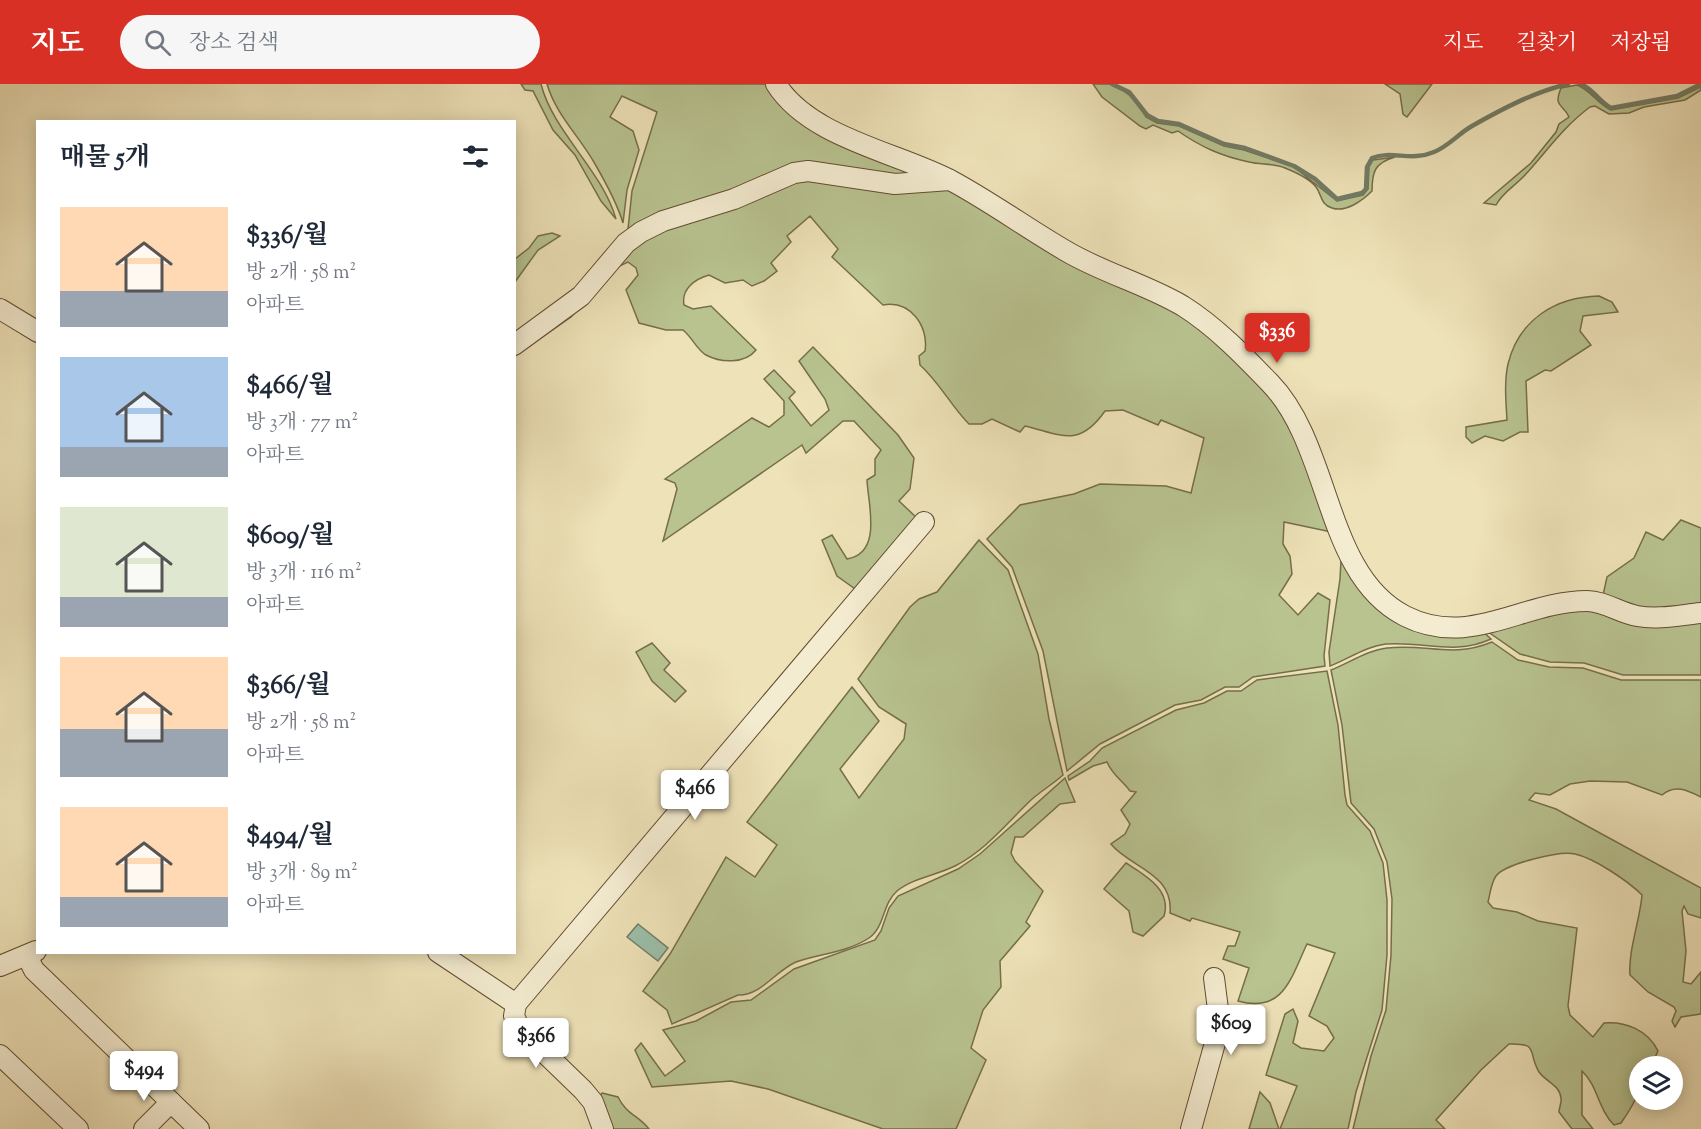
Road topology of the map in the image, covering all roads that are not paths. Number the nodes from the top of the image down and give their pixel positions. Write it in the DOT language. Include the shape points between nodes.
graph roads {
  1 [pos="776,84"];
  2 [pos="950,180"];
  3 [pos="0,309"];
  4 [pos="36,331"];
  5 [pos="516,344"];
  6 [pos="924,522"];
  7 [pos="1701,613"];
  8 [pos="32,953"];
  9 [pos="441,954"];
  10 [pos="0,966"];
  11 [pos="1214,978"];
  12 [pos="516,1004"];
  13 [pos="0,1055"];
  14 [pos="171,1102"];
  15 [pos="78,1129"];
  16 [pos="144,1129"];
  17 [pos="199,1129"];
  18 [pos="603,1129"];
  19 [pos="1191,1129"];
  1 -- 2 [label="street" via="785,98 811,119"];
  2 -- 5 [label="street" via="895,184 808,171 794,173 734,199 663,221 626,243 581,296"];
  2 -- 7 [label="street" via="1069,253 1182,306 1273,386 1292,411 1310,447 1341,533 1369,589 1403,615 1437,627 1478,627 1556,604 1590,601 1636,616"];
  3 -- 4 [label="street"];
  6 -- 12 [label="street"];
  8 -- 10 [label="street"];
  8 -- 14 [label="street" via="34,970"];
  9 -- 12 [label="street"];
  11 -- 19 [label="street" via="1221,1026"];
  12 -- 18 [label="street" via="514,1016 520,1029 584,1090"];
  13 -- 15 [label="street"];
  14 -- 16 [label="street"];
  14 -- 17 [label="street"];
}
